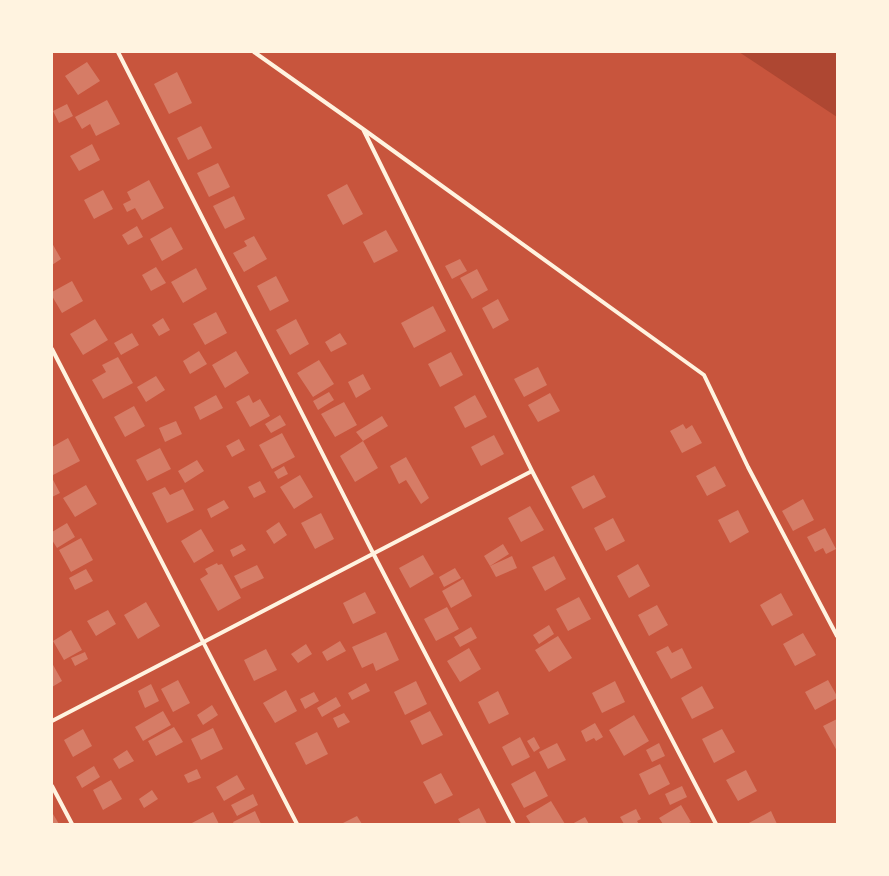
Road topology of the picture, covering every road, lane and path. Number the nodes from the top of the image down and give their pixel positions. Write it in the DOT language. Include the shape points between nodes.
graph roads {
  1 [pos="118,52"];
  2 [pos="254,52"];
  3 [pos="363,129"];
  4 [pos="52,350"];
  5 [pos="532,471"];
  6 [pos="373,553"];
  7 [pos="837,636"];
  8 [pos="203,642"];
  9 [pos="52,721"];
  10 [pos="52,786"];
  11 [pos="72,824"];
  12 [pos="297,824"];
  13 [pos="514,824"];
  14 [pos="716,824"];
  1 -- 6 [label="street"];
  2 -- 3 [label="street"];
  3 -- 5 [label="street"];
  3 -- 7 [label="street" via="704,375 748,467"];
  4 -- 8 [label="street"];
  5 -- 6 [label="street"];
  5 -- 14 [label="street"];
  6 -- 8 [label="street"];
  6 -- 13 [label="street"];
  8 -- 9 [label="street"];
  8 -- 12 [label="street"];
  10 -- 11 [label="street"];
}
